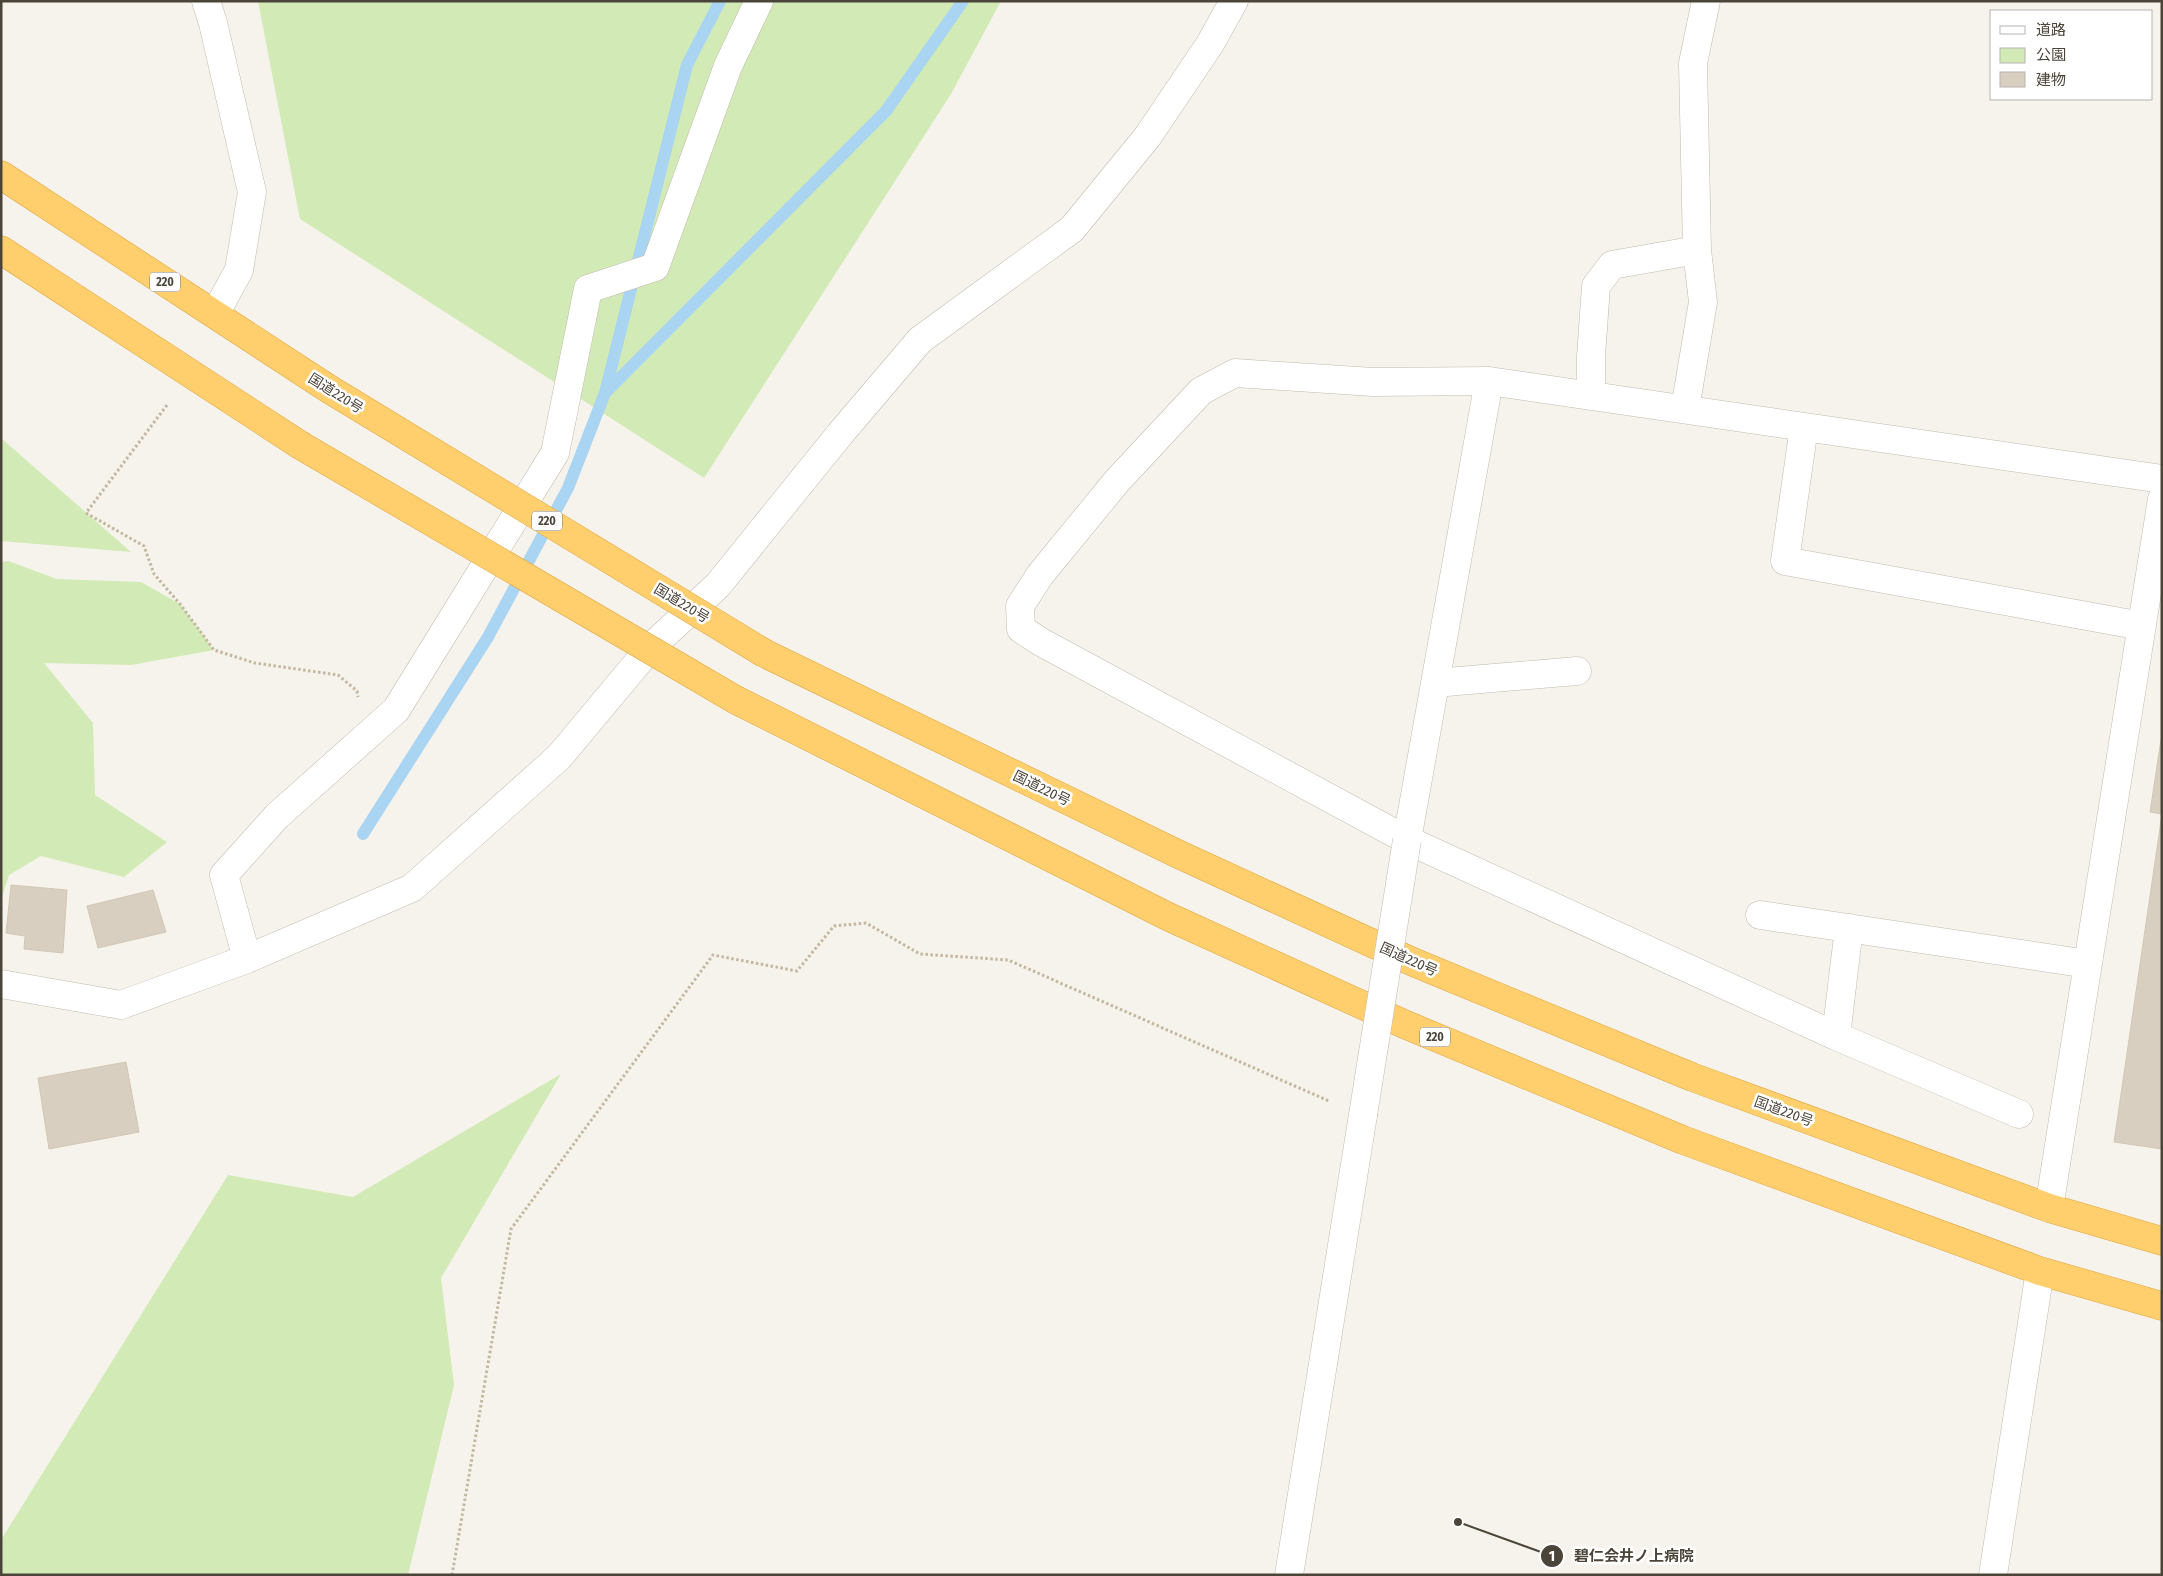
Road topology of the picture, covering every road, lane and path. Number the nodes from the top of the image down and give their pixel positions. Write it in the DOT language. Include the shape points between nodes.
graph roads {
  1 [pos="206,1"];
  2 [pos="759,1"];
  3 [pos="1234,1"];
  4 [pos="1706,1"];
  5 [pos="1,175"];
  6 [pos="1,250"];
  7 [pos="1697,250"];
  8 [pos="215,314"];
  9 [pos="1489,381"];
  10 [pos="1591,396"];
  11 [pos="167,405"];
  12 [pos="1685,410"];
  13 [pos="1804,427"];
  14 [pos="2162,479"];
  15 [pos="2162,499"];
  16 [pos="2142,626"];
  17 [pos="1577,671"];
  18 [pos="1435,683"];
  19 [pos="360,742"];
  20 [pos="1407,840"];
  21 [pos="1760,915"];
  22 [pos="1849,928"];
  23 [pos="247,958"];
  24 [pos="2088,964"];
  25 [pos="1,984"];
  26 [pos="1836,1036"];
  27 [pos="2019,1114"];
  28 [pos="1363,1115"];
  29 [pos="2049,1208"];
  30 [pos="2162,1241"];
  31 [pos="2040,1271"];
  32 [pos="2162,1306"];
  33 [pos="452,1575"];
  34 [pos="1289,1575"];
  35 [pos="1993,1575"];
  1 -- 8 [label="street" via="252,192 239,270"];
  2 -- 19 [label="street" via="728,66 654,267 588,288 555,453 396,710"];
  3 -- 23 [label="street" via="1210,44 1148,136 1072,229 920,340 718,584 650,648 559,757 412,888"];
  4 -- 7 [label="street" via="1693,63"];
  5 -- 8 [label="highway, 国道220号 / 220"];
  6 -- 31 [label="highway, 220, bridge" via="300,445 736,700 1170,917 1404,1024 1683,1140"];
  7 -- 10 [label="street" via="1612,265 1596,286"];
  7 -- 12 [label="street" via="1703,302"];
  8 -- 29 [label="highway, 国道220号 / 220, bridge" via="329,389 764,653 1178,854 1413,962 1692,1077"];
  9 -- 10 [label="street"];
  9 -- 18 [label="street"];
  9 -- 20 [label="street" via="1373,382 1235,372 1201,391 1130,467 1040,575 1020,606 1022,629 1041,642"];
  10 -- 12 [label="street"];
  11 -- 19 [label="path" via="86,513 144,546 154,574 214,650 255,663 338,675 357,691"];
  12 -- 13 [label="street"];
  13 -- 14 [label="street"];
  13 -- 16 [label="street" via="1785,561"];
  15 -- 16 [label="street"];
  16 -- 24 [label="street"];
  17 -- 18 [label="street"];
  18 -- 20 [label="street"];
  19 -- 23 [label="street" via="277,816 224,875"];
  20 -- 26 [label="street"];
  20 -- 28 [label="street, bridge"];
  21 -- 22 [label="street"];
  22 -- 24 [label="street"];
  22 -- 26 [label="street"];
  23 -- 25 [label="street" via="121,1005"];
  24 -- 29 [label="street"];
  26 -- 27 [label="street"];
  28 -- 33 [label="path" via="1008,960 920,954 866,923 834,926 797,972 712,955 511,1229"];
  28 -- 34 [label="street"];
  29 -- 30 [label="highway, 国道220号 / 220"];
  31 -- 32 [label="highway, 220"];
  31 -- 35 [label="street"];
}
